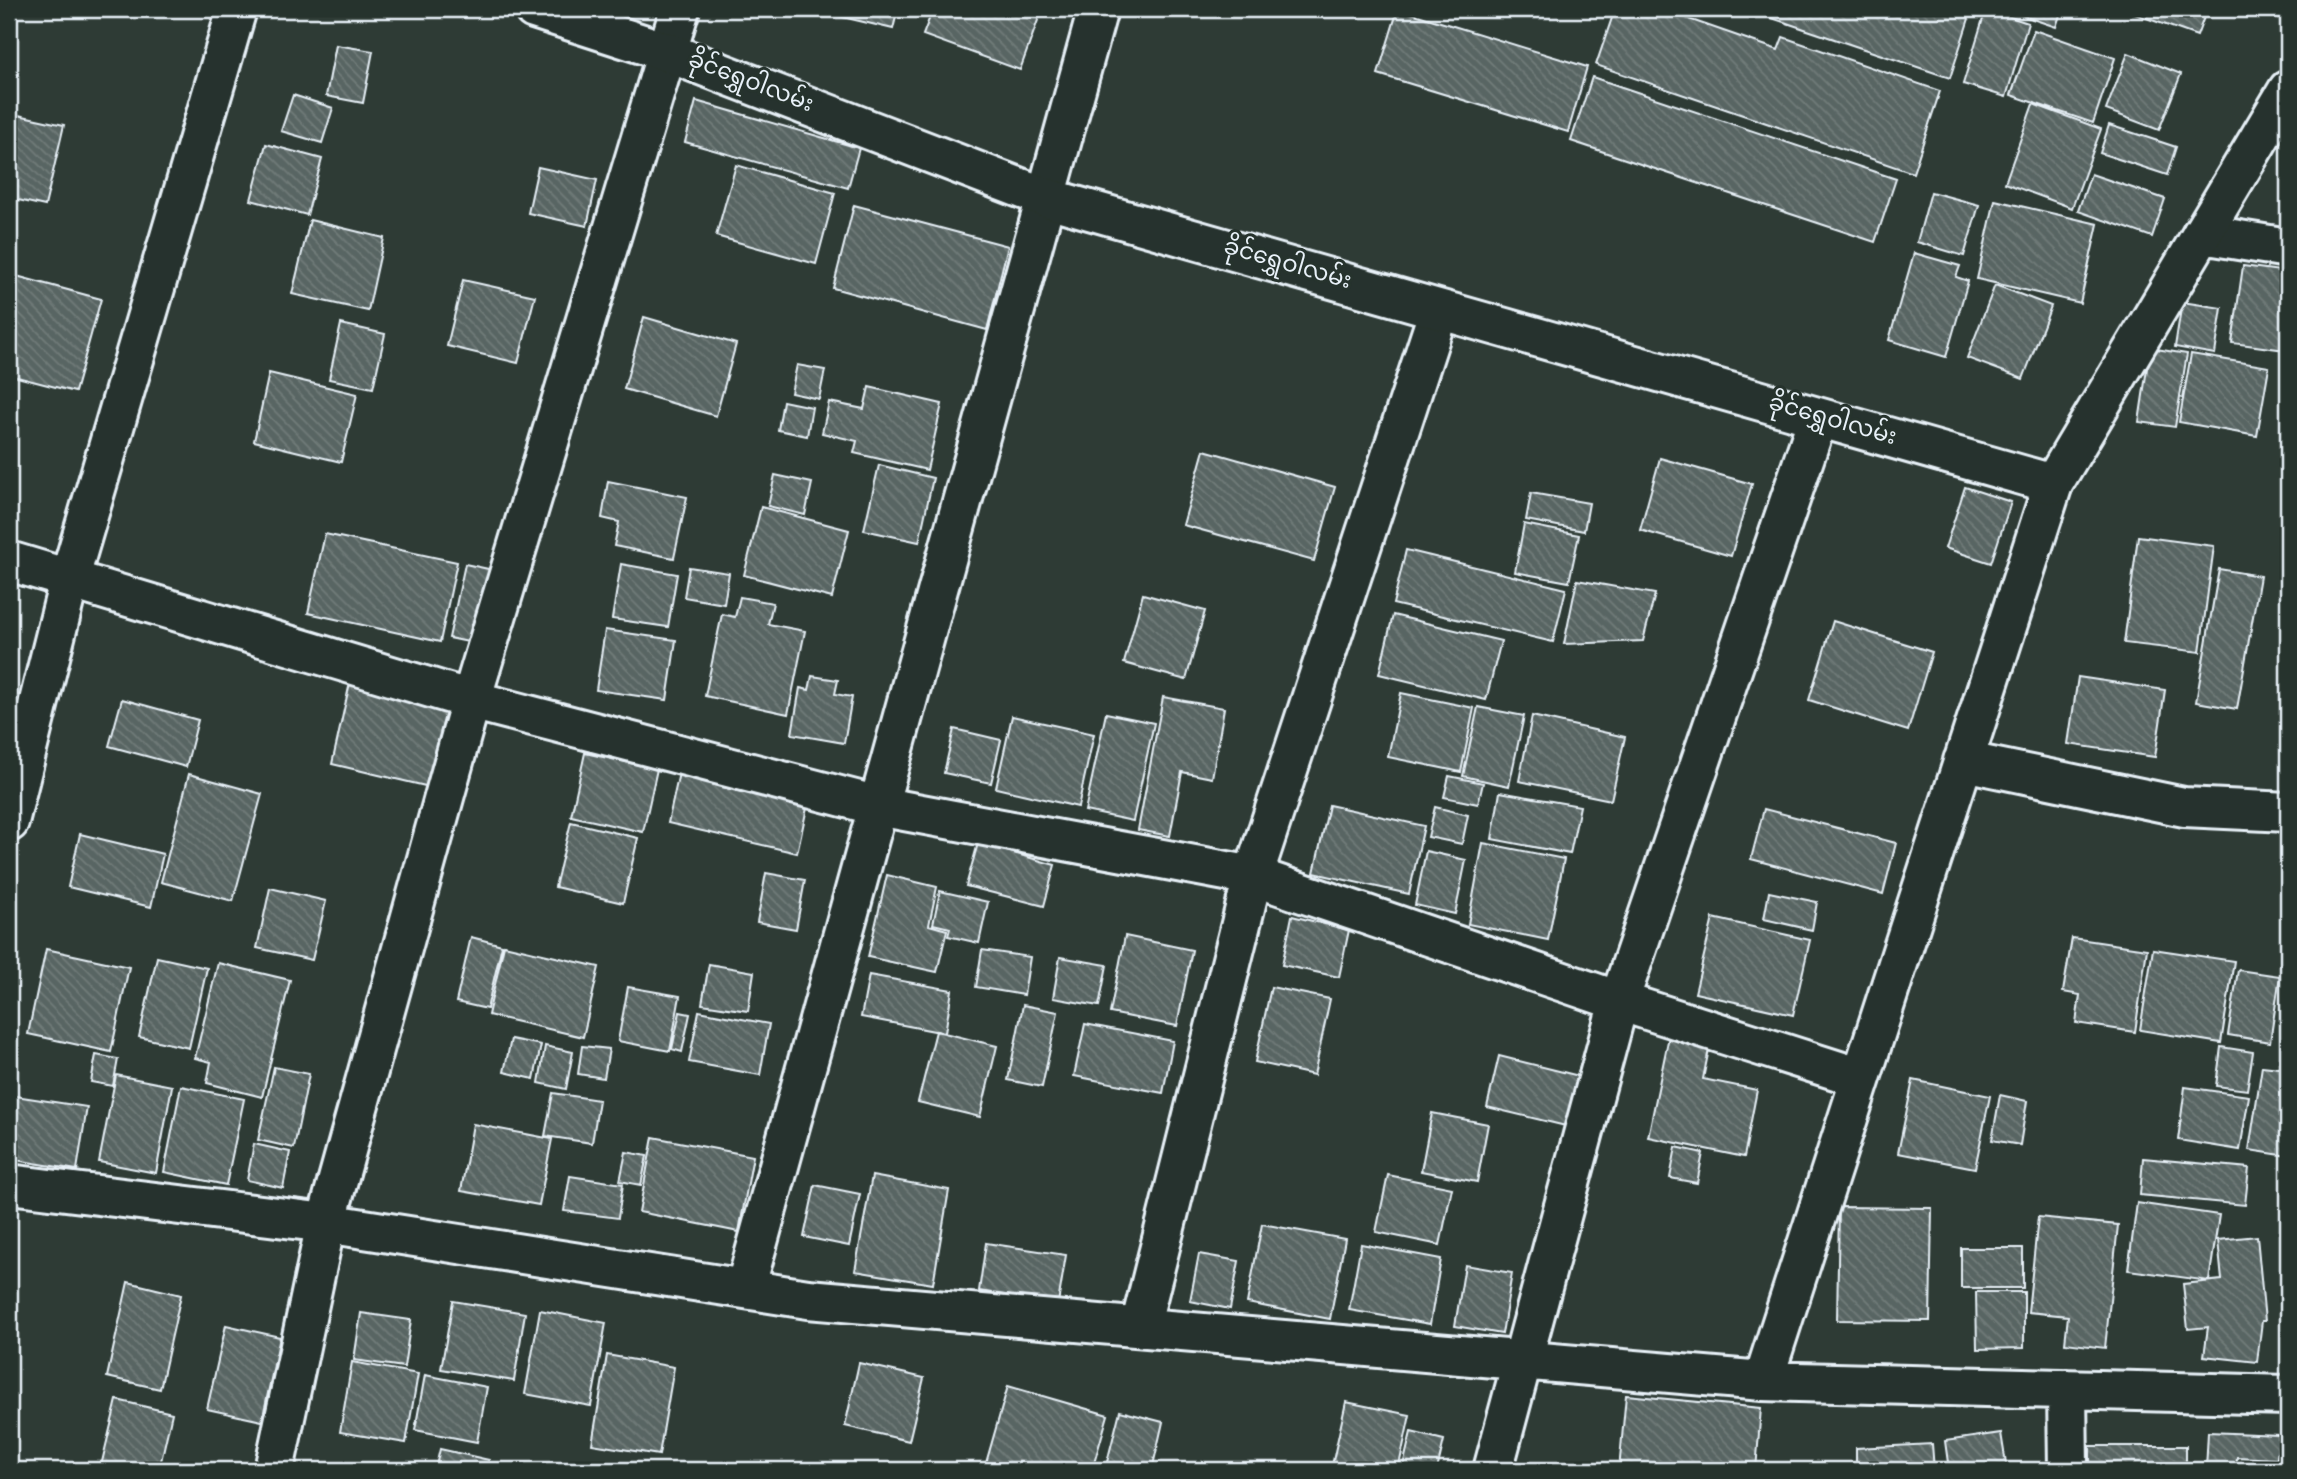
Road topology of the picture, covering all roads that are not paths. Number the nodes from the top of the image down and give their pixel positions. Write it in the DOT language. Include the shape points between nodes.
graph roads {
  1 [pos="237,9"];
  2 [pos="534,9"];
  3 [pos="680,9"];
  4 [pos="1098,9"];
  5 [pos="667,52"];
  6 [pos="2288,90"];
  7 [pos="1044,197"];
  8 [pos="2202,234"];
  9 [pos="2288,248"];
  10 [pos="1439,310"];
  11 [pos="1818,418"];
  12 [pos="2053,484"];
  13 [pos="9,561"];
  14 [pos="70,577"];
  15 [pos="471,700"];
  16 [pos="1963,761"];
  17 [pos="878,806"];
  18 [pos="2288,812"];
  19 [pos="9,822"];
  20 [pos="1253,876"];
  21 [pos="1619,1002"];
  22 [pos="1861,1078"];
  23 [pos="9,1184"];
  24 [pos="326,1223"];
  25 [pos="745,1289"];
  26 [pos="1140,1327"];
  27 [pos="1520,1360"];
  28 [pos="1763,1381"];
  29 [pos="2067,1389"];
  30 [pos="2288,1395"];
  31 [pos="274,1470"];
  32 [pos="1493,1470"];
  33 [pos="2068,1470"];
  1 -- 14 [label="street"];
  2 -- 5 [label="street, ခိုင်ရွှေဝါလမ်း"];
  3 -- 5 [label="street"];
  4 -- 7 [label="street"];
  5 -- 7 [label="street, ခိုင်ရွှေဝါလမ်း"];
  5 -- 15 [label="street"];
  6 -- 8 [label="street"];
  7 -- 10 [label="street, ခိုင်ရွှေဝါလမ်း"];
  7 -- 17 [label="street"];
  8 -- 9 [label="street"];
  8 -- 12 [label="street"];
  10 -- 11 [label="street, ခိုင်ရွှေဝါလမ်း"];
  10 -- 20 [label="street"];
  11 -- 12 [label="street, ခိုင်ရွှေဝါလမ်း"];
  11 -- 21 [label="street"];
  12 -- 16 [label="street"];
  13 -- 14 [label="street"];
  14 -- 15 [label="street"];
  14 -- 19 [label="street"];
  15 -- 17 [label="street"];
  15 -- 24 [label="street"];
  16 -- 18 [label="street" via="2184,807"];
  16 -- 22 [label="street"];
  17 -- 20 [label="street"];
  17 -- 25 [label="street"];
  20 -- 21 [label="street"];
  20 -- 26 [label="street"];
  21 -- 22 [label="street"];
  21 -- 27 [label="street"];
  22 -- 28 [label="street"];
  23 -- 24 [label="street"];
  24 -- 25 [label="street"];
  24 -- 31 [label="street"];
  25 -- 26 [label="street" via="808,1299"];
  26 -- 27 [label="street"];
  27 -- 28 [label="street"];
  27 -- 32 [label="street"];
  28 -- 29 [label="street"];
  29 -- 30 [label="street"];
  29 -- 33 [label="street"];
}
